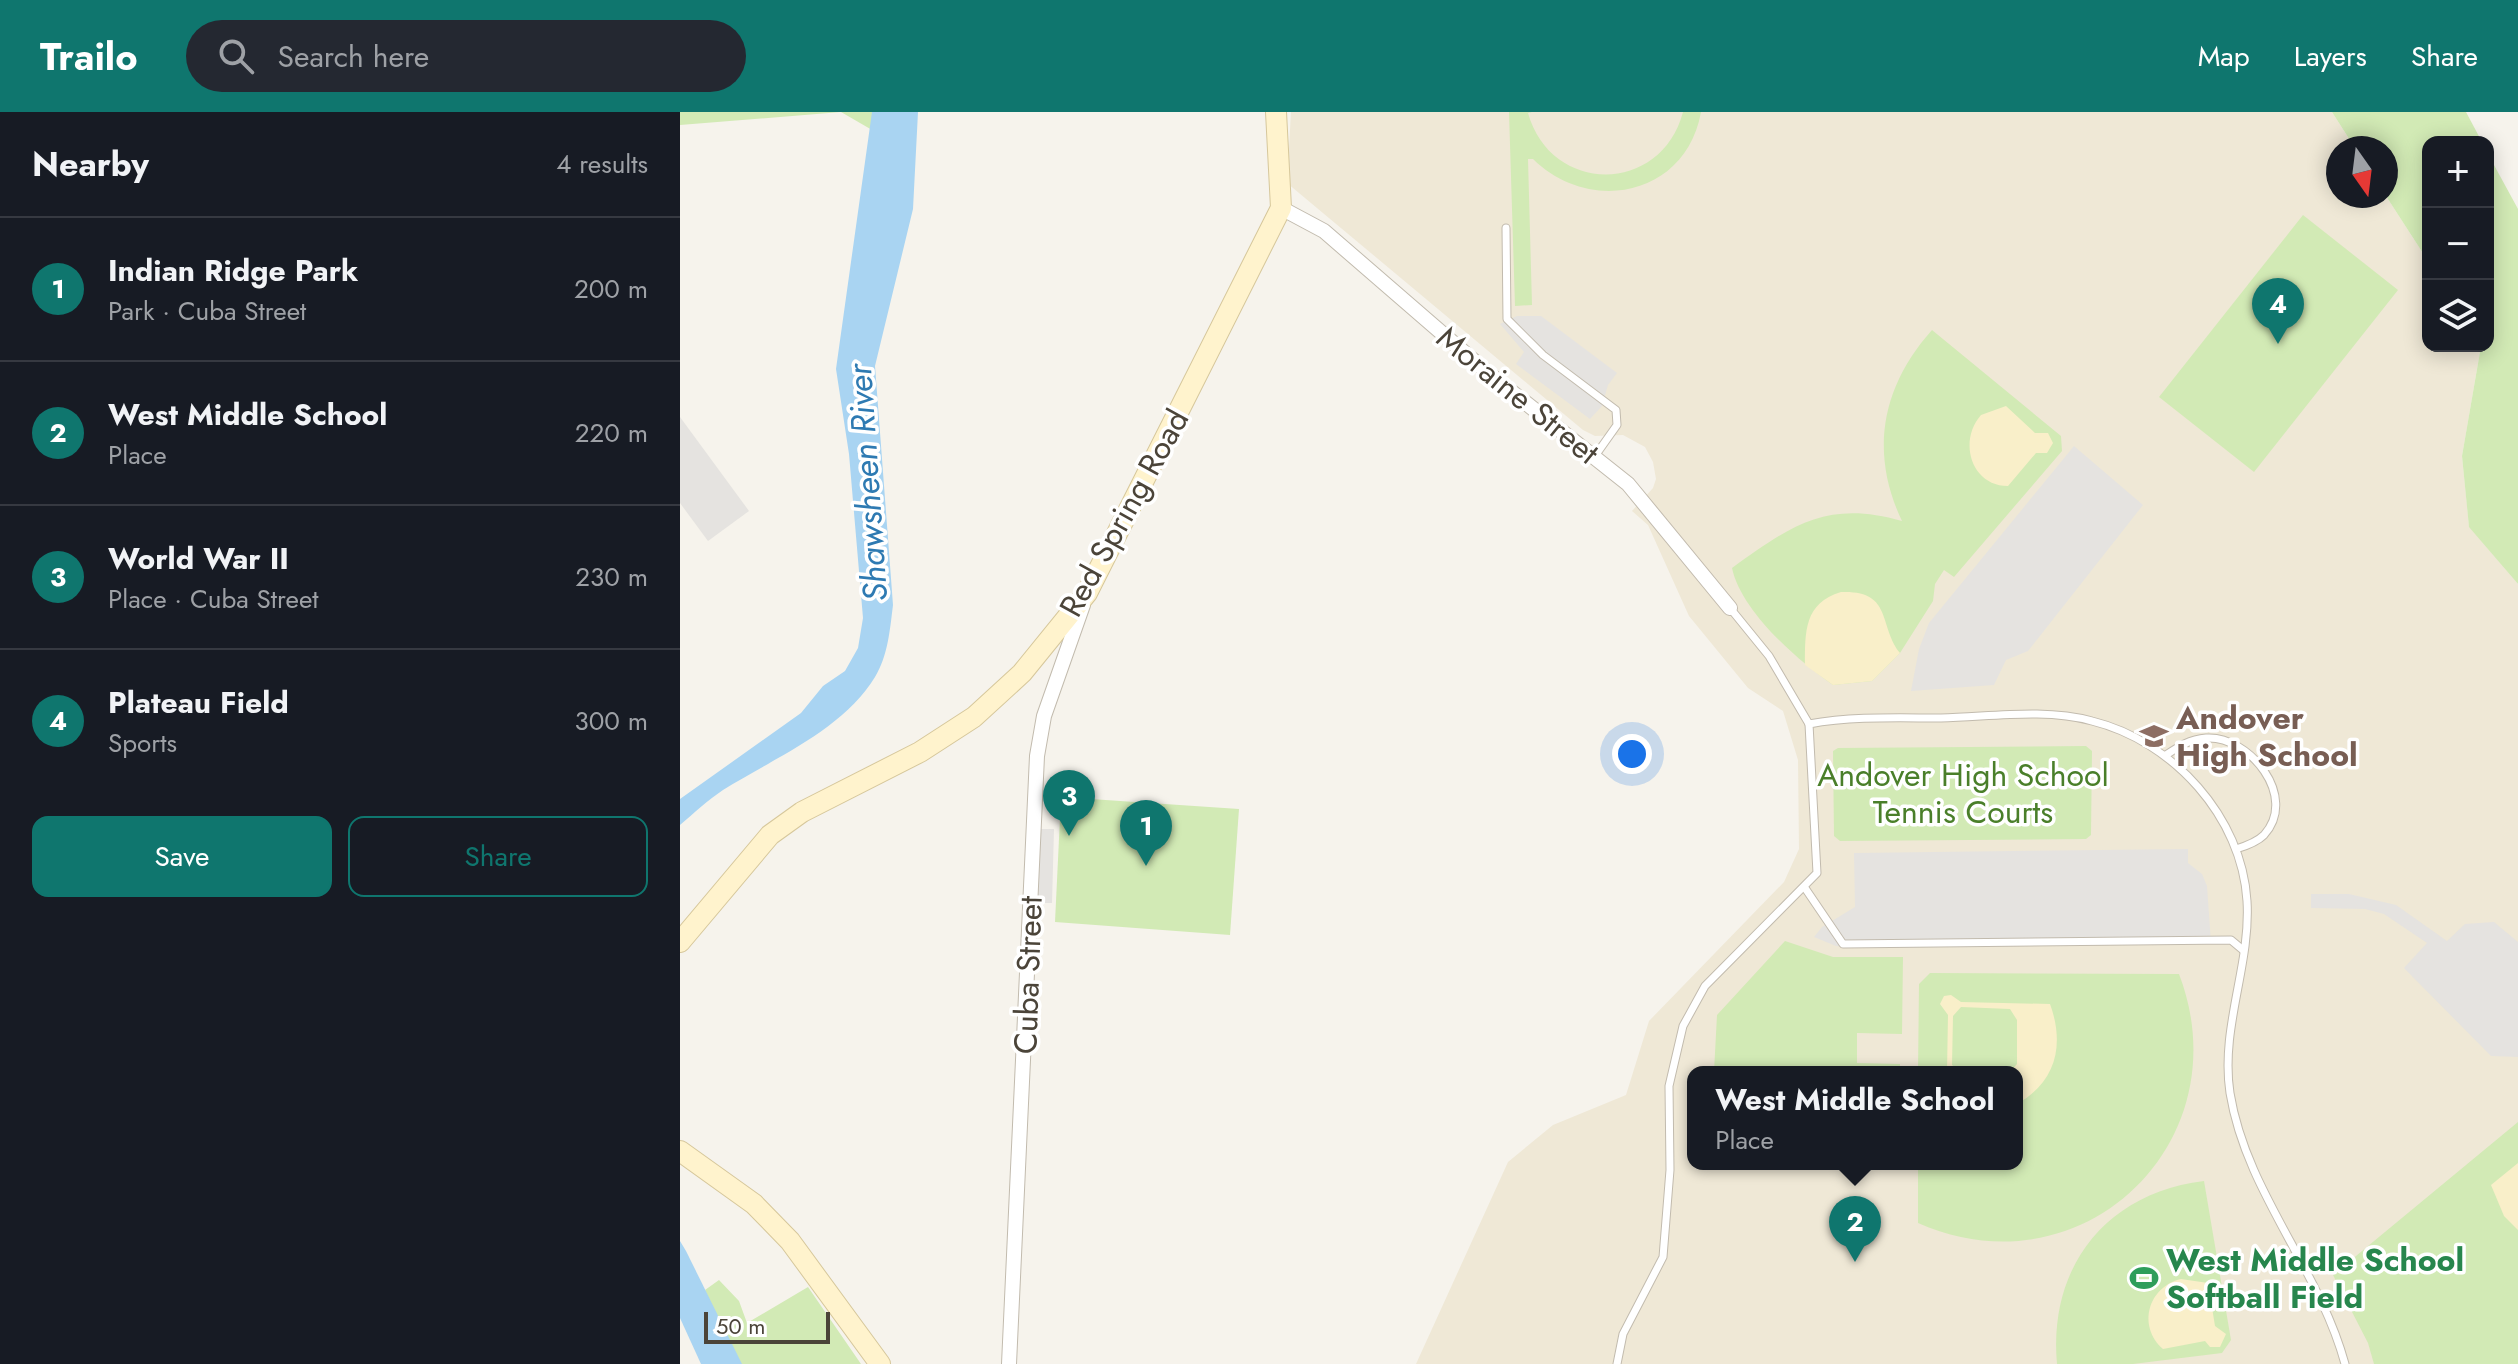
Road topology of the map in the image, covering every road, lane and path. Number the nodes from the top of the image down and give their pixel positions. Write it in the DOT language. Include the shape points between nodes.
graph roads {
  1 [pos="1276,112"];
  2 [pos="1281,208"];
  3 [pos="1506,228"];
  4 [pos="1593,458"];
  5 [pos="1087,593"];
  6 [pos="1730,608"];
  7 [pos="1809,724"];
  8 [pos="2166,755"];
  9 [pos="2236,849"];
  10 [pos="1805,888"];
  11 [pos="680,942"];
  12 [pos="2243,950"];
  13 [pos="680,1151"];
  14 [pos="880,1364"];
  15 [pos="1009,1364"];
  16 [pos="1617,1364"];
  17 [pos="2345,1364"];
  1 -- 2 [label="main road, Red Spring Road"];
  2 -- 4 [label="street, Moraine Street" via="1324,231"];
  2 -- 5 [label="main road, Red Spring Road"];
  3 -- 4 [label="lane" via="1507,319 1543,355 1616,410 1617,425"];
  4 -- 6 [label="street, Moraine Street" via="1628,484"];
  5 -- 11 [label="main road, Red Spring Road" via="1022,673 974,717 770,835"];
  5 -- 15 [label="street, Cuba Street" via="1044,716 1037,756"];
  6 -- 7 [label="lane" via="1769,656"];
  7 -- 8 [label="lane" via="1845,717 2059,717 2092,721"];
  7 -- 10 [label="lane" via="1818,867"];
  8 -- 9 [label="lane" via="2195,782"];
  8 -- 9 [label="lane" via="2194,739 2222,739 2247,750 2263,768 2273,816 2265,833"];
  9 -- 12 [label="lane" via="2247,902"];
  10 -- 12 [label="lane" via="1843,944 2231,940"];
  10 -- 16 [label="lane" via="1705,986 1683,1026 1669,1086 1663,1257 1623,1334"];
  12 -- 17 [label="lane" via="2228,1057 2238,1125 2258,1182 2331,1316"];
  13 -- 14 [label="main road" via="754,1204 790,1241"];
}
